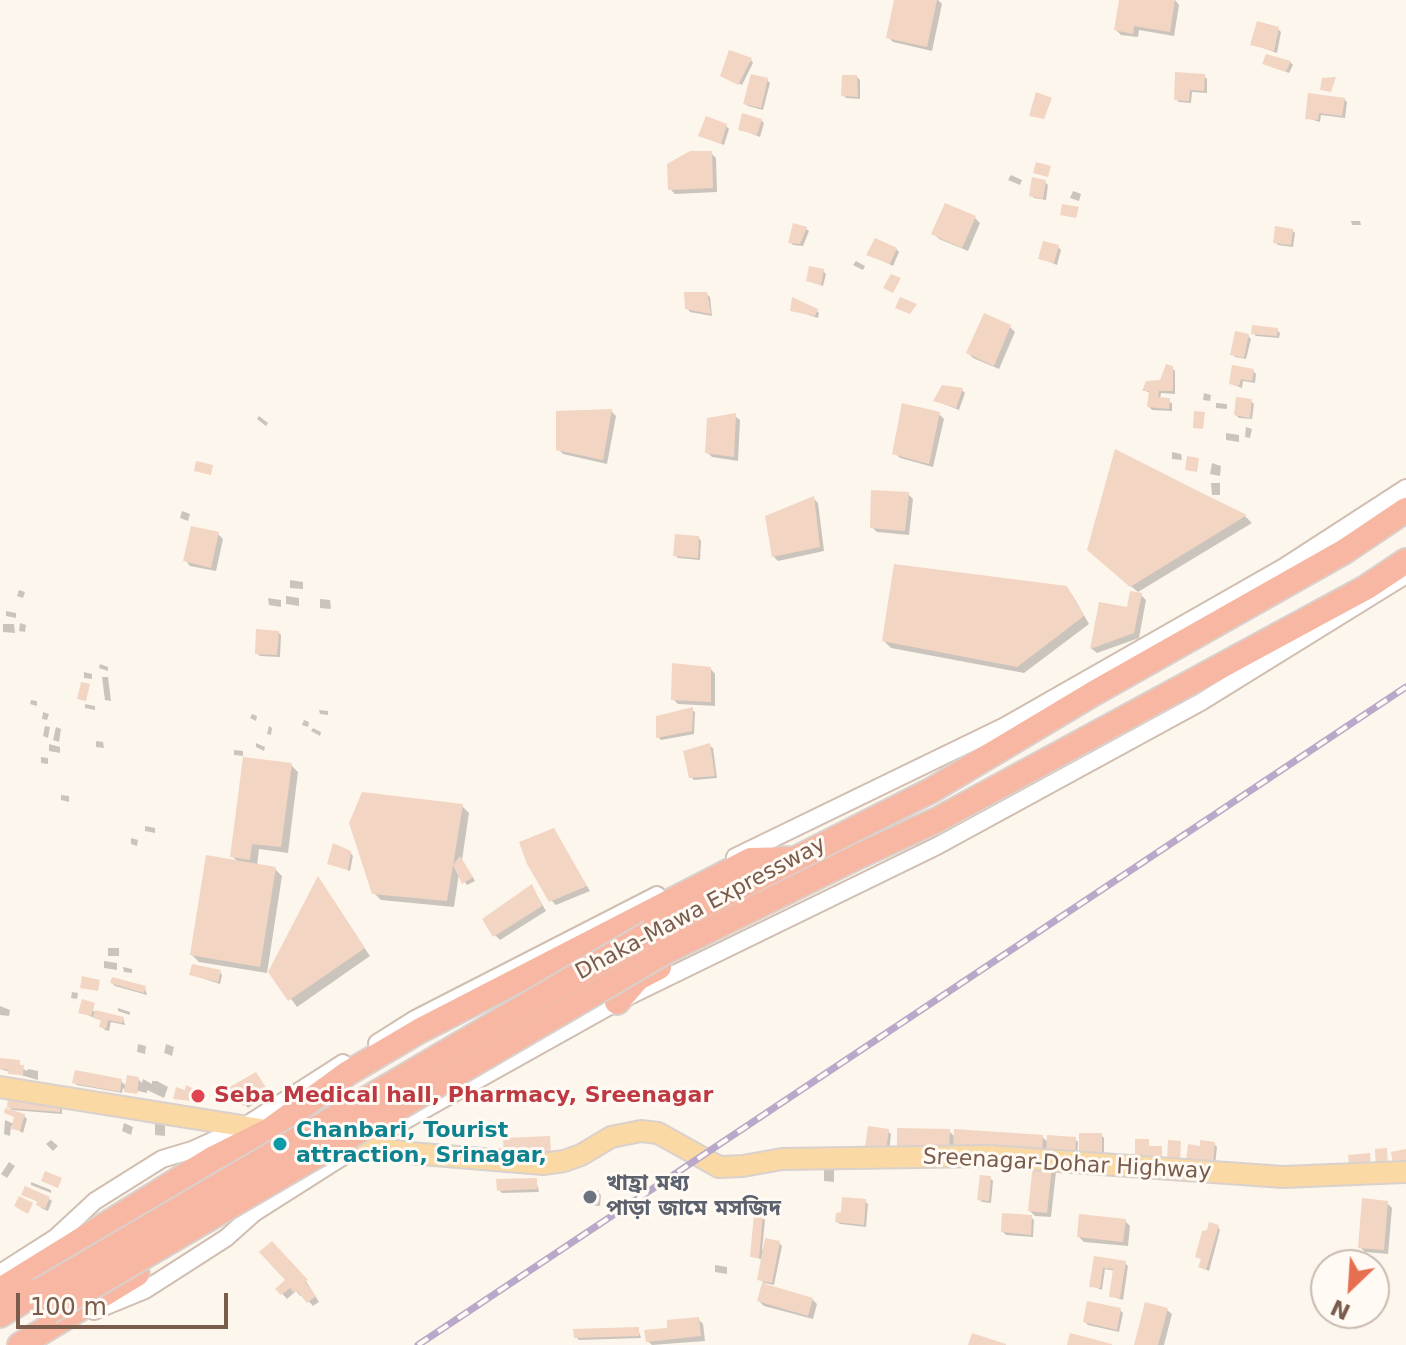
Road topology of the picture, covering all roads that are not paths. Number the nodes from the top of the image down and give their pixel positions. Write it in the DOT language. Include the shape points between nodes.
graph roads {
  1 [pos="1406,488"];
  2 [pos="1406,510"];
  3 [pos="1406,561"];
  4 [pos="1406,575"];
  5 [pos="793,859"];
  6 [pos="813,879"];
  7 [pos="658,942"];
  8 [pos="617,1002"];
  9 [pos="417,1025"];
  10 [pos="344,1069"];
  11 [pos="0,1087"];
  12 [pos="245,1126"];
  13 [pos="270,1130"];
  14 [pos="356,1144"];
  15 [pos="1406,1172"];
  16 [pos="0,1273"];
  17 [pos="0,1290"];
  18 [pos="44,1301"];
  19 [pos="0,1315"];
  20 [pos="0,1343"];
  21 [pos="20,1345"];
  22 [pos="40,1345"];
  1 -- 9 [label="street" via="1284,567 1005,726 626,911"];
  2 -- 5 [label="highway, Dhaka-Mawa Expressway" via="1345,551 932,790"];
  3 -- 6 [label="highway, Dhaka-Mawa Expressway" via="937,820"];
  4 -- 8 [label="street" via="1201,702 937,846"];
  5 -- 7 [label="highway, Dhaka-Mawa Expressway"];
  5 -- 9 [label="highway" via="751,860"];
  6 -- 7 [label="highway, Dhaka-Mawa Expressway"];
  6 -- 8 [label="highway" via="789,899 638,978"];
  7 -- 18 [label="highway, Dhaka-Mawa Expressway, bridge"];
  8 -- 14 [label="street"];
  9 -- 10 [label="highway"];
  10 -- 12 [label="street"];
  10 -- 13 [label="highway"];
  11 -- 12 [label="main road, Sreenagar-Dohar Highway"];
  12 -- 13 [label="main road, Sreenagar-Dohar Highway"];
  12 -- 16 [label="street" via="162,1159 95,1201 55,1238"];
  13 -- 14 [label="main road, Sreenagar-Dohar Highway"];
  13 -- 17 [label="highway" via="212,1159"];
  14 -- 15 [label="main road, Sreenagar-Dohar Highway" via="543,1164 641,1131 658,1133 719,1167 782,1159 989,1156 1283,1177"];
  14 -- 21 [label="highway"];
  14 -- 22 [label="street" via="145,1290 98,1308"];
  18 -- 19 [label="highway, Dhaka-Mawa Expressway"];
  18 -- 20 [label="highway, Dhaka-Mawa Expressway"];
}
